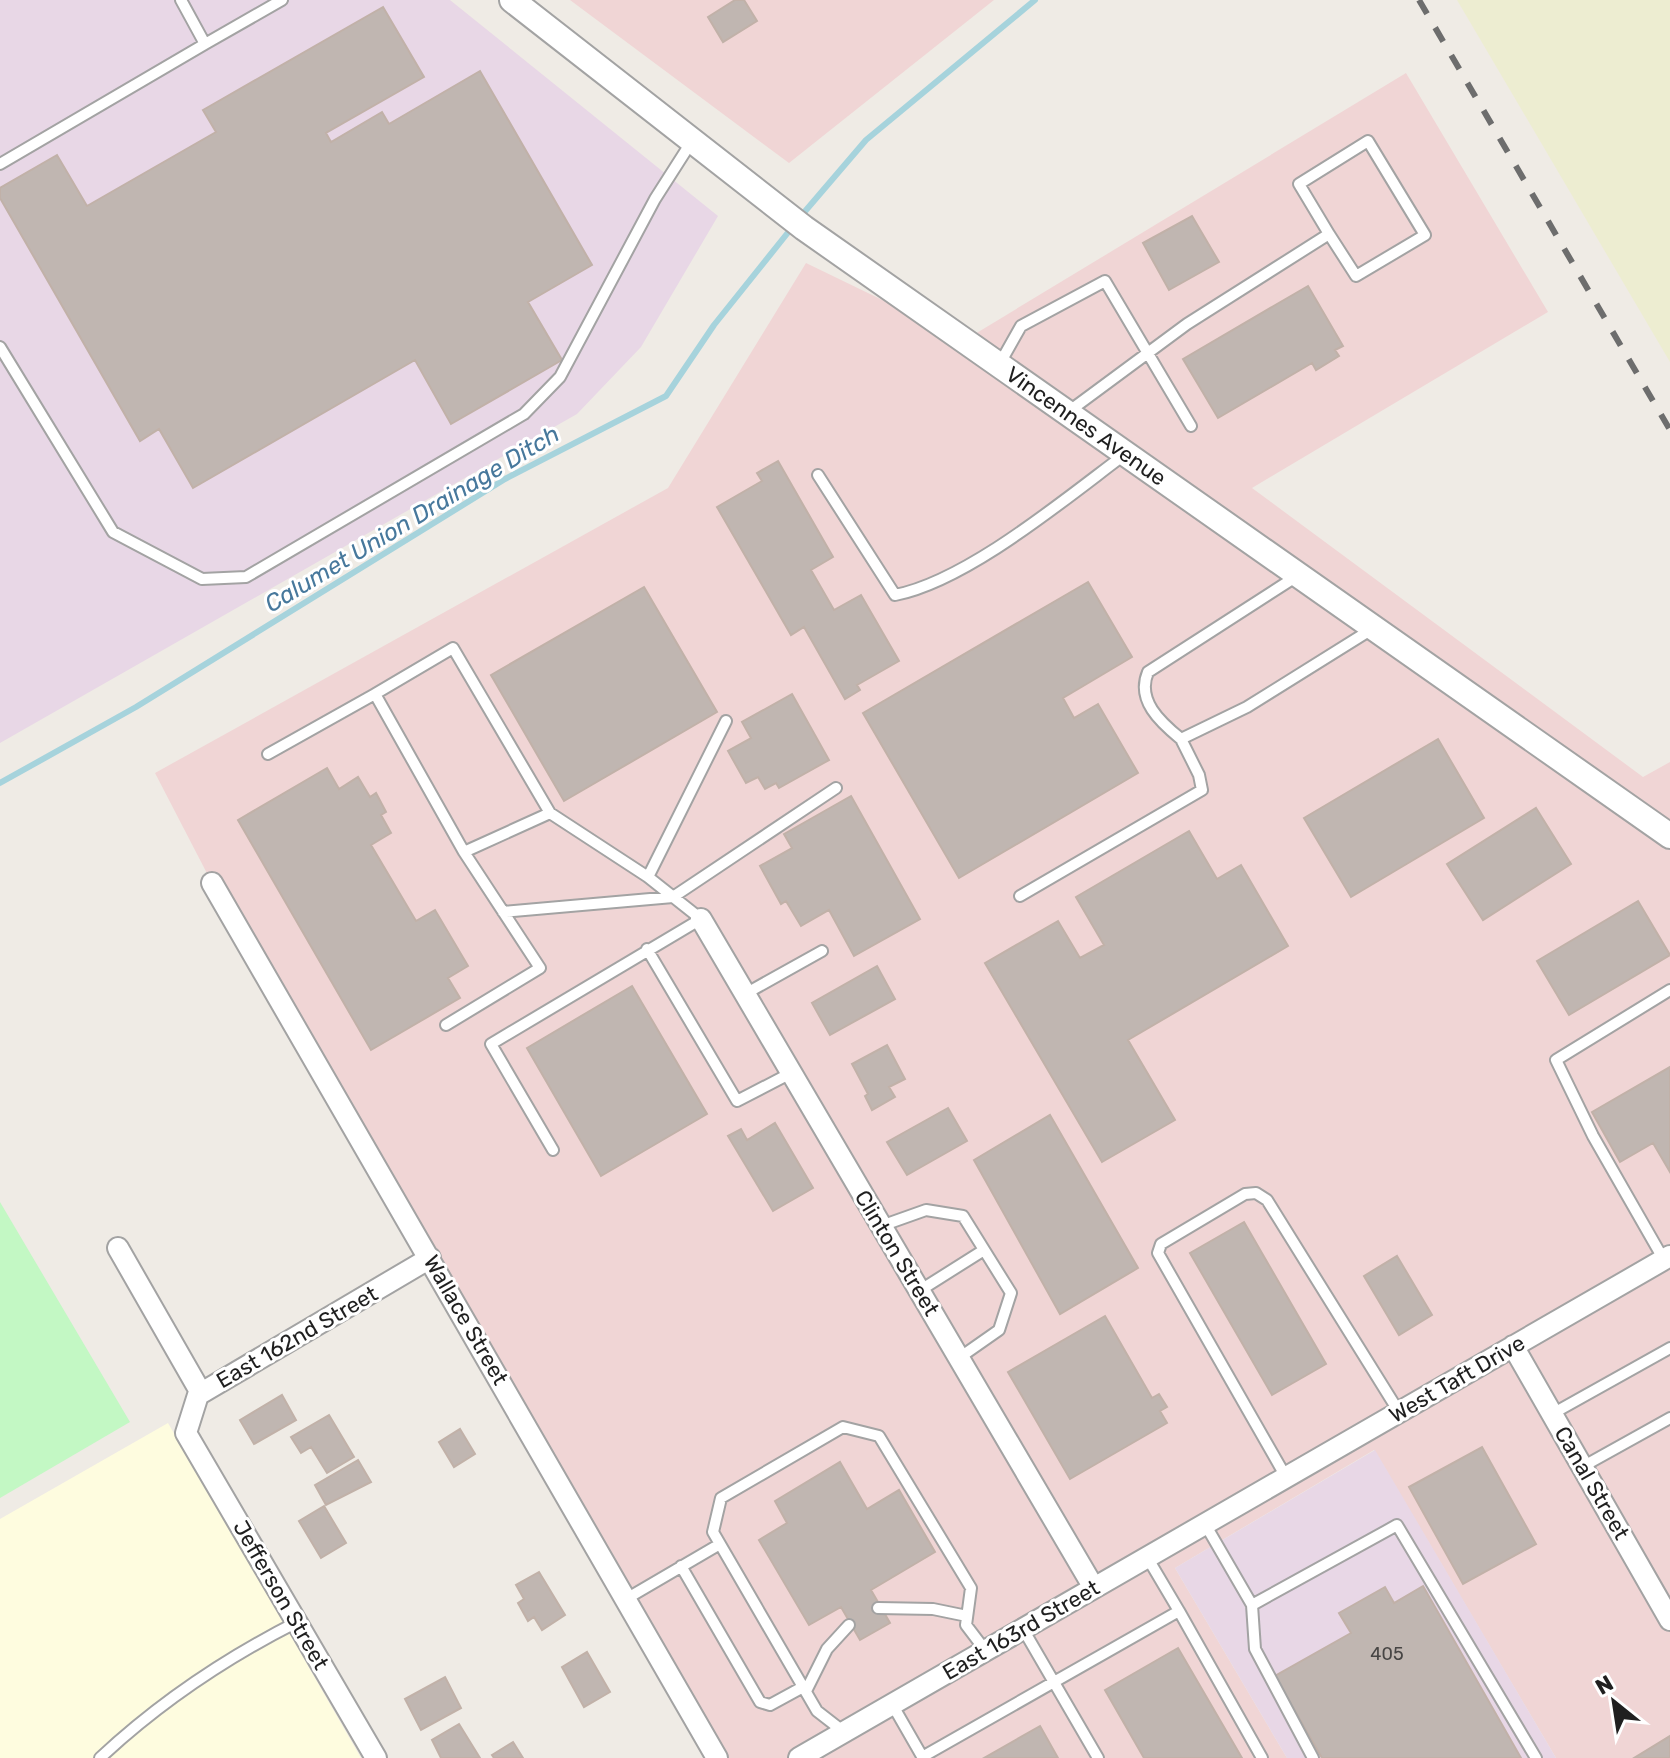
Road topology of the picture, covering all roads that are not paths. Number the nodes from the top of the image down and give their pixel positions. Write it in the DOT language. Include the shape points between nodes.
graph roads {
  1 [pos="181,0"];
  2 [pos="282,0"];
  3 [pos="512,0"];
  4 [pos="205,44"];
  5 [pos="692,141"];
  6 [pos="0,164"];
  7 [pos="1329,234"];
  8 [pos="0,347"];
  9 [pos="1146,352"];
  10 [pos="999,365"];
  11 [pos="1068,412"];
  12 [pos="1191,426"];
  13 [pos="1126,454"];
  14 [pos="818,475"];
  15 [pos="1298,575"];
  16 [pos="1374,628"];
  17 [pos="375,694"];
  18 [pos="726,721"];
  19 [pos="1181,739"];
  20 [pos="268,754"];
  21 [pos="836,788"];
  22 [pos="550,813"];
  23 [pos="1670,836"];
  24 [pos="464,852"];
  25 [pos="648,877"];
  26 [pos="212,883"];
  27 [pos="1020,896"];
  28 [pos="673,897"];
  29 [pos="503,912"];
  30 [pos="701,919"];
  31 [pos="647,949"];
  32 [pos="822,951"];
  33 [pos="1670,990"];
  34 [pos="745,994"];
  35 [pos="446,1025"];
  36 [pos="791,1073"];
  37 [pos="553,1150"];
  38 [pos="881,1226"];
  39 [pos="118,1248"];
  40 [pos="984,1250"];
  41 [pos="430,1258"];
  42 [pos="1667,1258"];
  43 [pos="919,1291"];
  44 [pos="1513,1346"];
  45 [pos="1670,1348"];
  46 [pos="959,1358"];
  47 [pos="201,1393"];
  48 [pos="1399,1412"];
  49 [pos="1552,1414"];
  50 [pos="1670,1418"];
  51 [pos="186,1433"];
  52 [pos="1582,1467"];
  53 [pos="1286,1477"];
  54 [pos="1243,1502"];
  55 [pos="1205,1524"];
  56 [pos="720,1544"];
  57 [pos="1147,1557"];
  58 [pos="681,1566"];
  59 [pos="1094,1588"];
  60 [pos="626,1599"];
  61 [pos="1252,1605"];
  62 [pos="878,1608"];
  63 [pos="1179,1611"];
  64 [pos="967,1616"];
  65 [pos="1670,1620"];
  66 [pos="297,1622"];
  67 [pos="849,1625"];
  68 [pos="1023,1629"];
  69 [pos="985,1650"];
  70 [pos="1054,1682"];
  71 [pos="804,1689"];
  72 [pos="892,1704"];
  73 [pos="844,1732"];
  74 [pos="100,1758"];
  75 [pos="376,1758"];
  76 [pos="717,1758"];
  77 [pos="799,1758"];
  78 [pos="923,1758"];
  79 [pos="1098,1758"];
  80 [pos="1262,1758"];
  81 [pos="1313,1758"];
  82 [pos="1536,1758"];
  1 -- 4 [label="lane"];
  2 -- 4 [label="lane"];
  3 -- 5 [label="street, Vincennes Avenue"];
  4 -- 6 [label="lane"];
  5 -- 8 [label="lane" via="560,377 524,414 246,577 202,579 113,532"];
  5 -- 10 [label="street, Vincennes Avenue" via="804,228"];
  7 -- 7 [label="lane" via="1299,184 1368,141 1425,235 1356,276"];
  7 -- 9 [label="lane"];
  9 -- 10 [label="lane" via="1105,281 1021,326"];
  9 -- 11 [label="lane"];
  9 -- 12 [label="lane"];
  10 -- 11 [label="street, Vincennes Avenue"];
  11 -- 13 [label="street, Vincennes Avenue"];
  13 -- 14 [label="lane" via="974,560 895,595"];
  13 -- 15 [label="street, Vincennes Avenue"];
  15 -- 16 [label="street, Vincennes Avenue"];
  15 -- 19 [label="lane" via="1148,672 1143,684 1147,700"];
  16 -- 19 [label="lane" via="1247,707"];
  16 -- 23 [label="street, Vincennes Avenue"];
  17 -- 20 [label="lane"];
  17 -- 22 [label="lane" via="453,648"];
  17 -- 24 [label="lane"];
  18 -- 25 [label="lane"];
  19 -- 27 [label="lane" via="1202,790"];
  21 -- 28 [label="lane"];
  22 -- 24 [label="lane"];
  22 -- 25 [label="lane"];
  24 -- 29 [label="lane"];
  25 -- 28 [label="lane"];
  26 -- 41 [label="street, Wallace Street"];
  28 -- 29 [label="lane"];
  28 -- 30 [label="lane"];
  29 -- 35 [label="lane" via="540,968"];
  30 -- 31 [label="lane"];
  30 -- 34 [label="street, Clinton Street"];
  31 -- 36 [label="lane" via="737,1101"];
  31 -- 37 [label="lane" via="491,1044"];
  32 -- 34 [label="lane"];
  33 -- 42 [label="lane" via="1556,1060 1593,1136"];
  34 -- 36 [label="street, Clinton Street"];
  36 -- 38 [label="street, Clinton Street"];
  38 -- 40 [label="lane" via="926,1210 963,1216"];
  38 -- 43 [label="street, Clinton Street"];
  39 -- 47 [label="street"];
  40 -- 43 [label="lane"];
  40 -- 46 [label="lane" via="1011,1293 999,1330"];
  41 -- 47 [label="street, East 162nd Street"];
  41 -- 60 [label="street, Wallace Street"];
  42 -- 44 [label="street, West Taft Drive"];
  43 -- 46 [label="street, Clinton Street"];
  44 -- 48 [label="street, West Taft Drive"];
  44 -- 49 [label="street, Canal Street"];
  45 -- 49 [label="lane"];
  46 -- 59 [label="street, Clinton Street"];
  47 -- 51 [label="street, East 162nd Street"];
  48 -- 53 [label="street, West Taft Drive"];
  48 -- 53 [label="lane" via="1267,1200 1245,1194 1161,1244 1158,1253"];
  49 -- 52 [label="street, Canal Street"];
  50 -- 52 [label="lane"];
  51 -- 66 [label="street, Jefferson Street"];
  52 -- 65 [label="street, Canal Street"];
  53 -- 54 [label="street, West Taft Drive"];
  54 -- 55 [label="street, East 163rd Street"];
  55 -- 57 [label="street, East 163rd Street"];
  55 -- 61 [label="lane"];
  56 -- 58 [label="lane"];
  56 -- 64 [label="lane" via="713,1532 721,1498 843,1427 879,1436 971,1588"];
  56 -- 71 [label="lane"];
  57 -- 59 [label="street, East 163rd Street"];
  57 -- 63 [label="lane"];
  58 -- 60 [label="lane"];
  58 -- 71 [label="lane" via="760,1702 770,1705"];
  59 -- 68 [label="street, East 163rd Street"];
  60 -- 76 [label="street, Wallace Street"];
  61 -- 81 [label="lane" via="1255,1649"];
  61 -- 82 [label="lane" via="1397,1525"];
  62 -- 64 [label="lane"];
  63 -- 70 [label="lane"];
  63 -- 80 [label="lane"];
  64 -- 69 [label="lane" via="966,1625"];
  66 -- 74 [label="lane" via="233,1654 149,1713"];
  66 -- 75 [label="street, Jefferson Street"];
  67 -- 71 [label="lane" via="827,1649"];
  68 -- 69 [label="street, East 163rd Street"];
  68 -- 70 [label="lane"];
  69 -- 72 [label="street, East 163rd Street"];
  70 -- 78 [label="lane"];
  70 -- 79 [label="lane"];
  71 -- 73 [label="lane" via="817,1711"];
  72 -- 73 [label="street, East 163rd Street"];
  72 -- 78 [label="lane"];
  73 -- 77 [label="street, East 163rd Street"];
}
